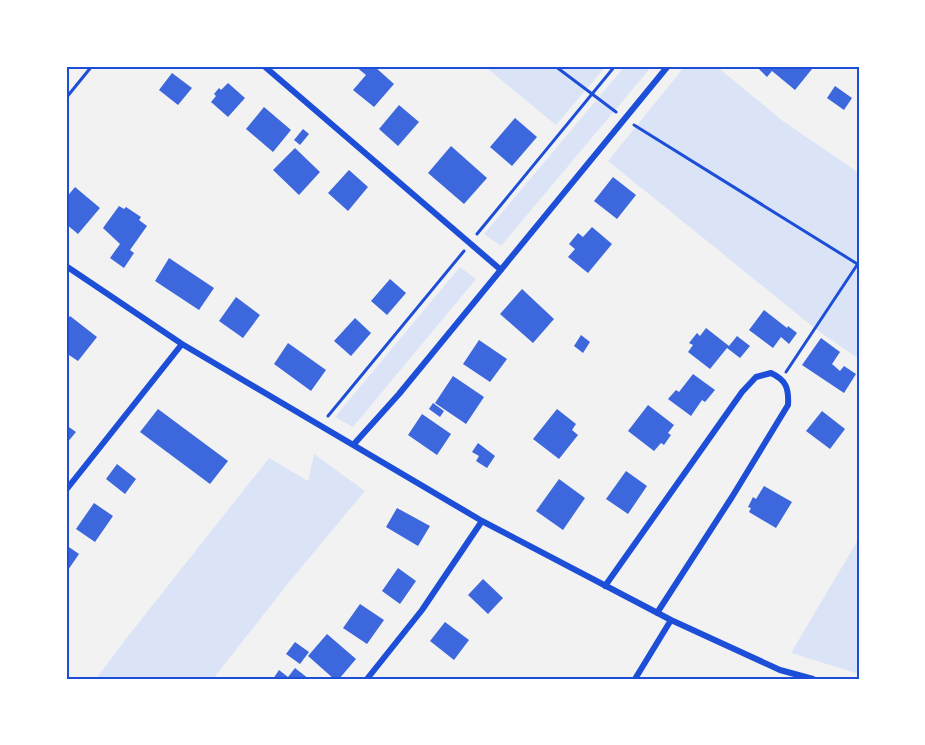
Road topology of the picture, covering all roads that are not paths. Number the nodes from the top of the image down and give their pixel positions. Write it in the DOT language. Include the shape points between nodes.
graph roads {
  1 [pos="264,66"];
  2 [pos="668,66"];
  3 [pos="66,266"];
  4 [pos="501,270"];
  5 [pos="182,344"];
  6 [pos="354,444"];
  7 [pos="66,490"];
  8 [pos="482,521"];
  9 [pos="605,586"];
  10 [pos="657,613"];
  11 [pos="671,620"];
  12 [pos="367,679"];
  13 [pos="635,679"];
  14 [pos="813,679"];
  1 -- 4 [label="street"];
  2 -- 4 [label="street"];
  3 -- 5 [label="street"];
  4 -- 6 [label="street"];
  5 -- 6 [label="street"];
  5 -- 7 [label="street"];
  6 -- 8 [label="street"];
  8 -- 9 [label="street"];
  8 -- 12 [label="street" via="422,610"];
  9 -- 10 [label="street"];
  9 -- 10 [label="street" via="742,392 756,377 771,373 782,378 789,392 788,405"];
  10 -- 11 [label="street"];
  11 -- 13 [label="street"];
  11 -- 14 [label="street" via="780,670"];
}
